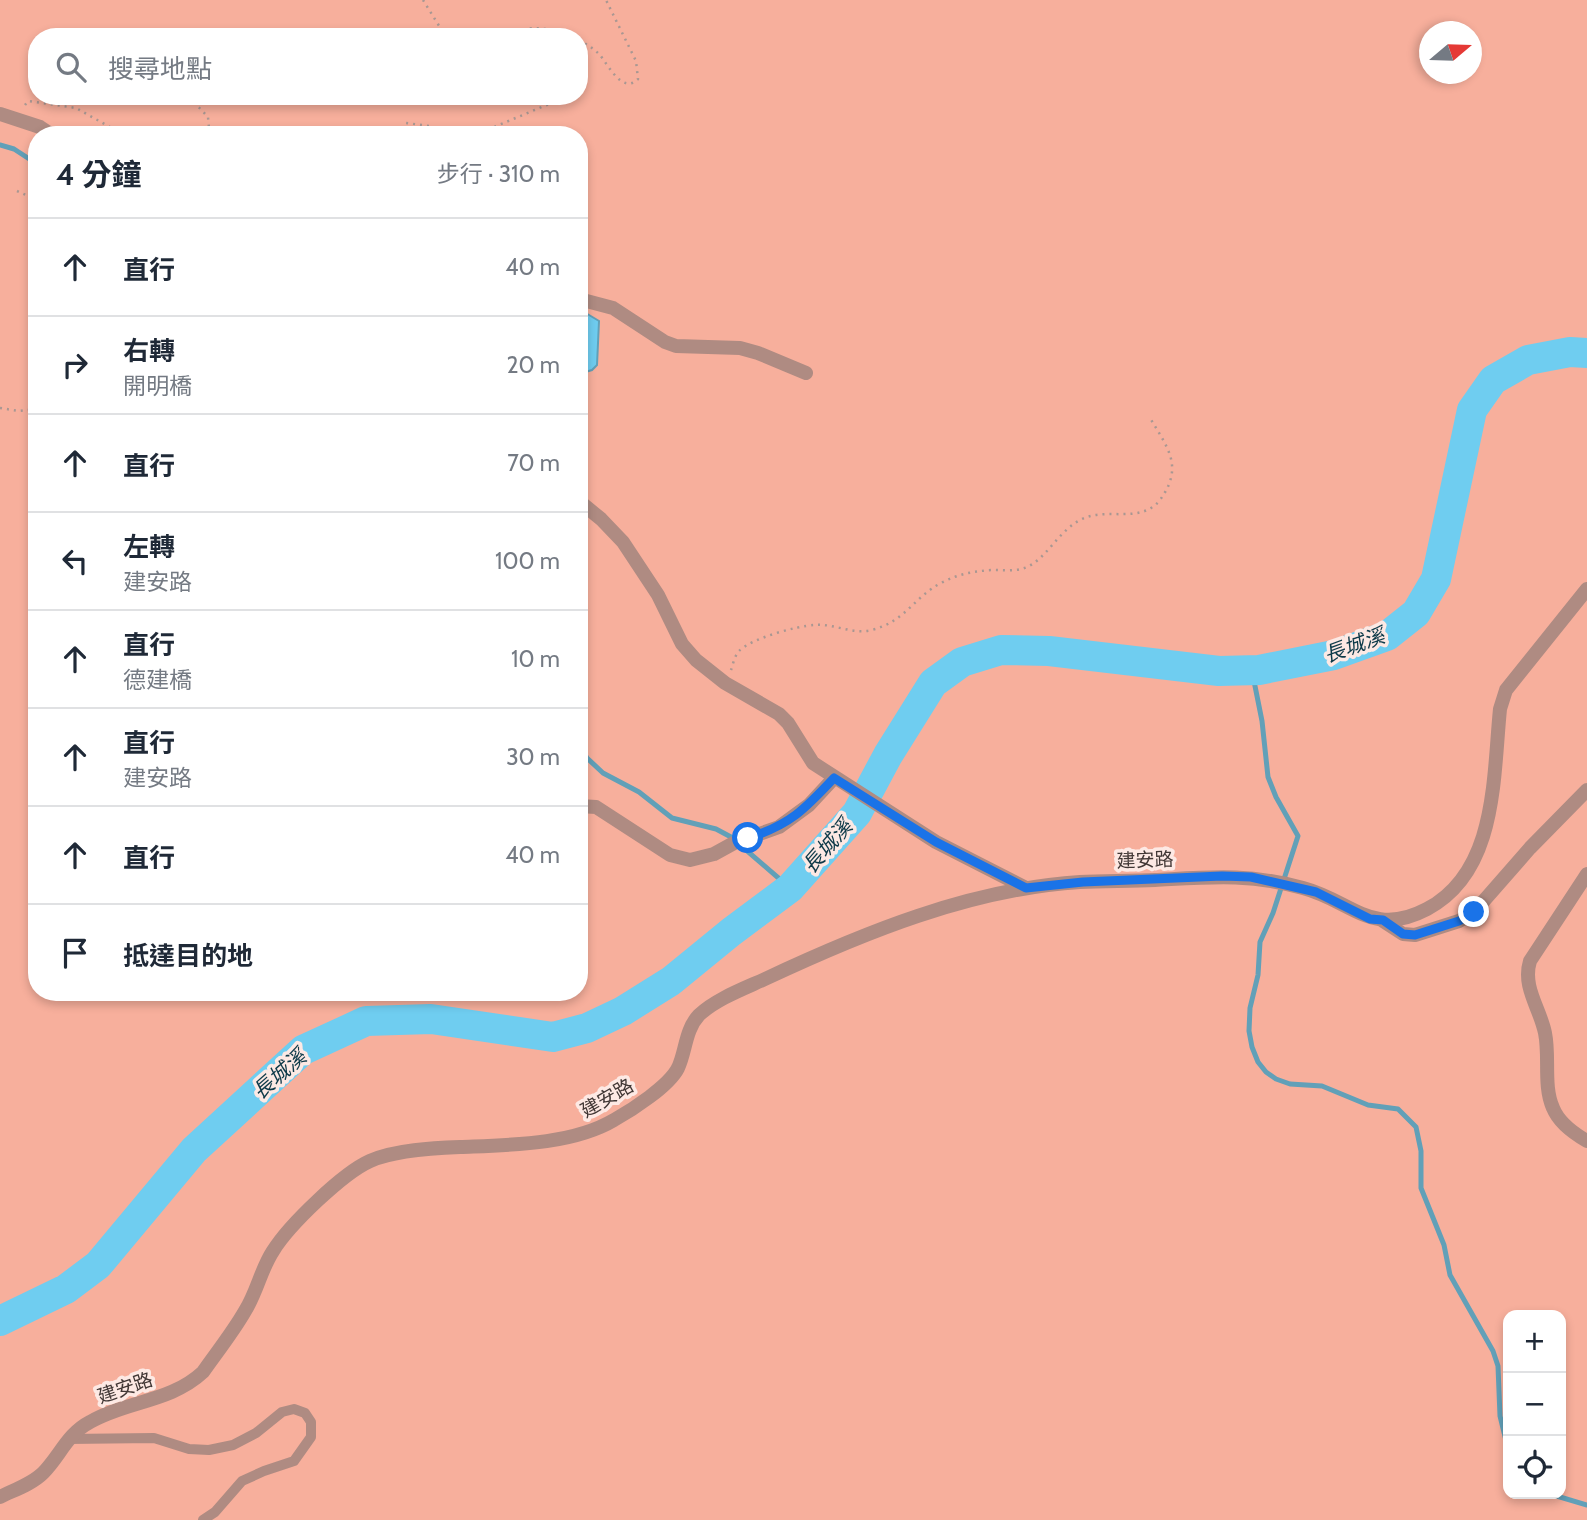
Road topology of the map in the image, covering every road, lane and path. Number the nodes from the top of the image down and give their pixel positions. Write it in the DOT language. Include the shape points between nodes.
graph roads {
  1 [pos="423,0"];
  2 [pos="606,0"];
  3 [pos="440,28"];
  4 [pos="588,46"];
  5 [pos="28,101"];
  6 [pos="55,105"];
  7 [pos="197,105"];
  8 [pos="547,105"];
  9 [pos="7,117"];
  10 [pos="37,126"];
  11 [pos="108,126"];
  12 [pos="209,126"];
  13 [pos="404,126"];
  14 [pos="424,126"];
  15 [pos="496,126"];
  16 [pos="17,191"];
  17 [pos="28,196"];
  18 [pos="588,301"];
  19 [pos="806,373"];
  20 [pos="0,408"];
  21 [pos="28,410"];
  22 [pos="1150,418"];
  23 [pos="588,508"];
  24 [pos="1587,589"];
  25 [pos="726,683"];
  26 [pos="840,782"];
  27 [pos="1587,790"];
  28 [pos="588,807"];
  29 [pos="1587,874"];
  30 [pos="1026,888"];
  31 [pos="1383,920"];
  32 [pos="1587,1141"];
  33 [pos="68,1439"];
  34 [pos="0,1497"];
  35 [pos="203,1520"];
  1 -- 3 [label="path"];
  2 -- 4 [label="path" via="636,61 638,79 628,85 621,81"];
  5 -- 9 [label="path"];
  6 -- 11 [label="path" via="76,108"];
  7 -- 12 [label="path" via="208,117"];
  8 -- 15 [label="path"];
  9 -- 10 [label="street"];
  13 -- 14 [label="path"];
  16 -- 17 [label="path"];
  18 -- 19 [label="street" via="613,308 676,346 740,348"];
  20 -- 21 [label="path"];
  22 -- 25 [label="path" via="1170,450 1173,471 1158,502 1144,512 1083,518 1030,566 953,577 938,584 897,621 874,629 860,632 816,625 749,644 737,652"];
  23 -- 25 [label="street" via="623,542 659,596 682,644"];
  24 -- 31 [label="street" via="1506,690 1485,832 1463,881 1424,911"];
  25 -- 26 [label="street" via="779,714 813,763"];
  26 -- 28 [label="street" via="779,827 690,860 670,855 596,807"];
  26 -- 30 [label="street" via="936,842"];
  27 -- 31 [label="street" via="1474,912 1415,935 1403,934"];
  29 -- 32 [label="street" via="1527,972 1545,1032 1553,1108 1561,1122"];
  30 -- 31 [label="street, 建安路" via="1222,876 1268,880 1303,888 1370,919"];
  30 -- 33 [label="street, 建安路" via="913,918 810,958 717,1003 694,1021 675,1074 599,1128 512,1145 409,1152 361,1166 276,1247 245,1312 203,1373 173,1392 91,1421"];
  33 -- 34 [label="street, 建安路" via="42,1474"];
  33 -- 35 [label="lane" via="154,1438 209,1450 256,1433 282,1412 294,1409 305,1413 311,1422 311,1437 293,1461 242,1481"];
}
